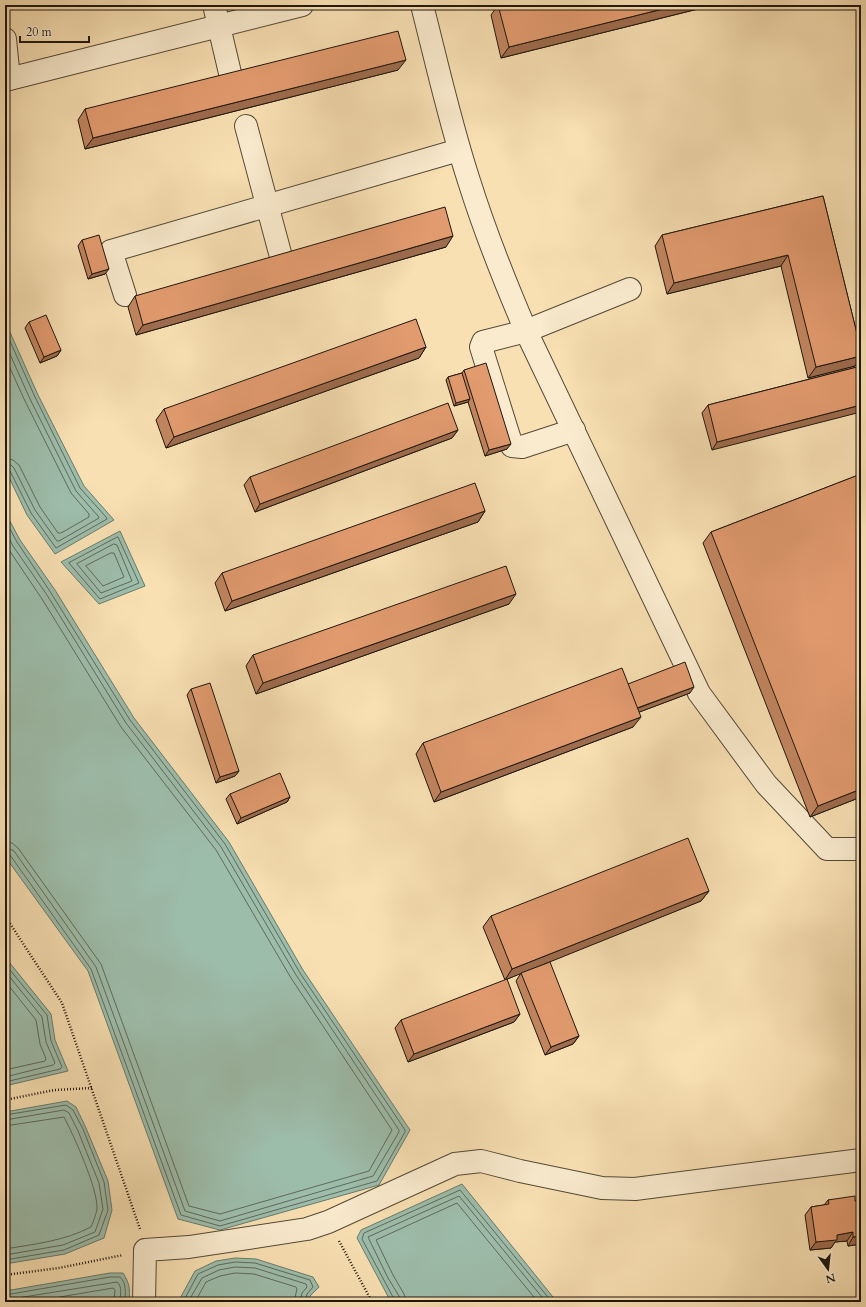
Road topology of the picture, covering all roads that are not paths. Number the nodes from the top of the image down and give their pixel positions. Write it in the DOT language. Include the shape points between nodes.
graph roads {
  1 [pos="214,5"];
  2 [pos="302,5"];
  3 [pos="422,5"];
  4 [pos="219,26"];
  5 [pos="5,39"];
  6 [pos="230,73"];
  7 [pos="7,79"];
  8 [pos="246,126"];
  9 [pos="459,150"];
  10 [pos="268,206"];
  11 [pos="280,253"];
  12 [pos="630,290"];
  13 [pos="125,295"];
  14 [pos="526,331"];
  15 [pos="574,430"];
  16 [pos="861,849"];
  17 [pos="861,1160"];
  18 [pos="144,1302"];
  1 -- 4 [label="street"];
  2 -- 4 [label="street"];
  3 -- 9 [label="street"];
  4 -- 6 [label="street"];
  4 -- 7 [label="street"];
  5 -- 7 [label="street"];
  8 -- 10 [label="street"];
  9 -- 10 [label="street"];
  9 -- 14 [label="street" via="500,270"];
  10 -- 11 [label="street"];
  10 -- 13 [label="street" via="111,251"];
  12 -- 14 [label="street"];
  14 -- 15 [label="street"];
  14 -- 15 [label="street" via="483,342 481,347 512,446 522,447"];
  15 -- 16 [label="street" via="699,693 766,784 827,848"];
  17 -- 18 [label="street" via="635,1189 602,1188 481,1161 455,1164 308,1229 189,1247 145,1250"];
}
